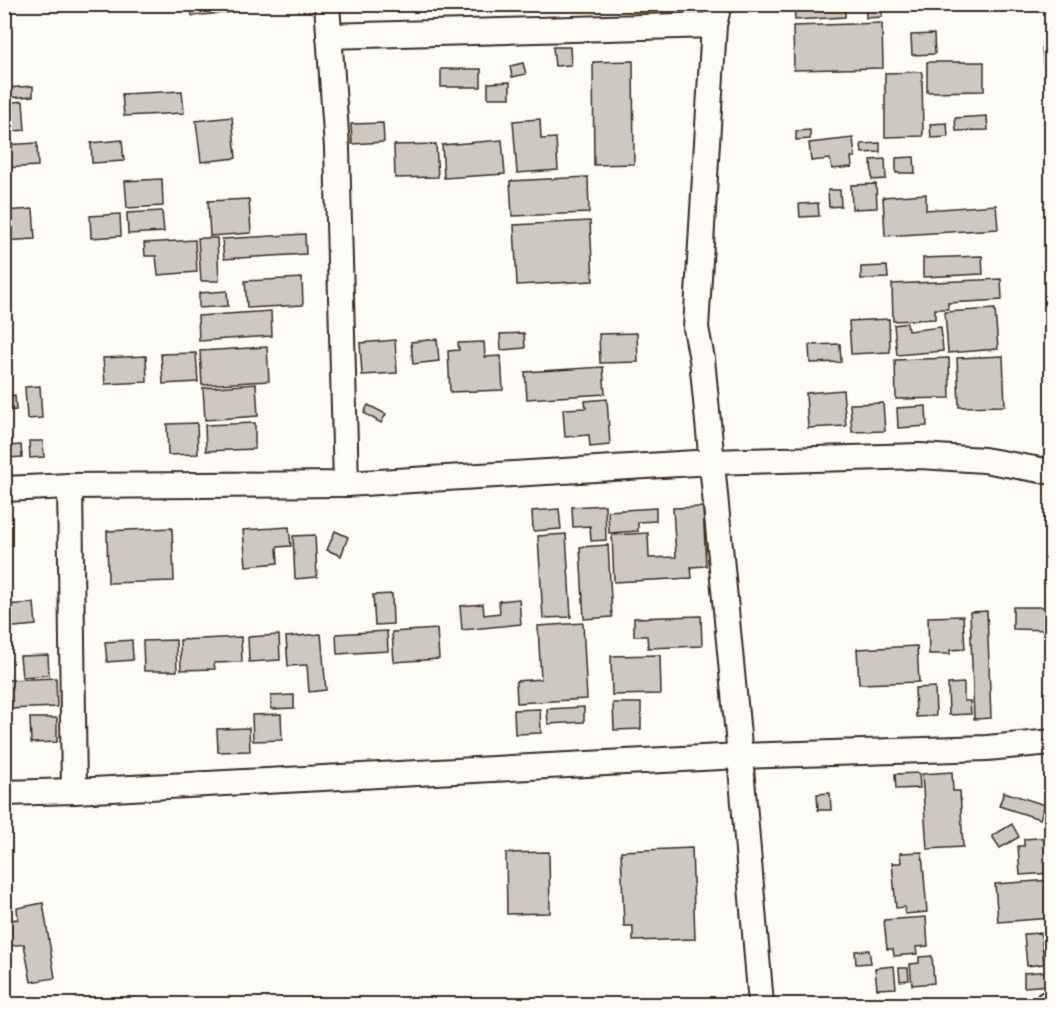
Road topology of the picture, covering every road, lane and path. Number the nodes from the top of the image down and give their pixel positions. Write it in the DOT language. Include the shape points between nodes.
graph roads {
  1 [pos="327,4"];
  2 [pos="716,15"];
  3 [pos="329,36"];
  4 [pos="712,462"];
  5 [pos="1052,472"];
  6 [pos="346,483"];
  7 [pos="70,486"];
  8 [pos="4,489"];
  9 [pos="1052,742"];
  10 [pos="740,756"];
  11 [pos="74,791"];
  12 [pos="4,793"];
  13 [pos="761,1005"];
  1 -- 3 [label="street"];
  2 -- 3 [label="street"];
  2 -- 4 [label="street" via="696,328"];
  3 -- 6 [label="street" via="337,148"];
  4 -- 5 [label="street" via="920,456 984,460"];
  4 -- 6 [label="street"];
  4 -- 10 [label="street"];
  6 -- 7 [label="street"];
  7 -- 8 [label="street"];
  7 -- 11 [label="street"];
  9 -- 10 [label="street" via="987,748"];
  10 -- 11 [label="street"];
  10 -- 13 [label="street"];
  11 -- 12 [label="street"];
}
